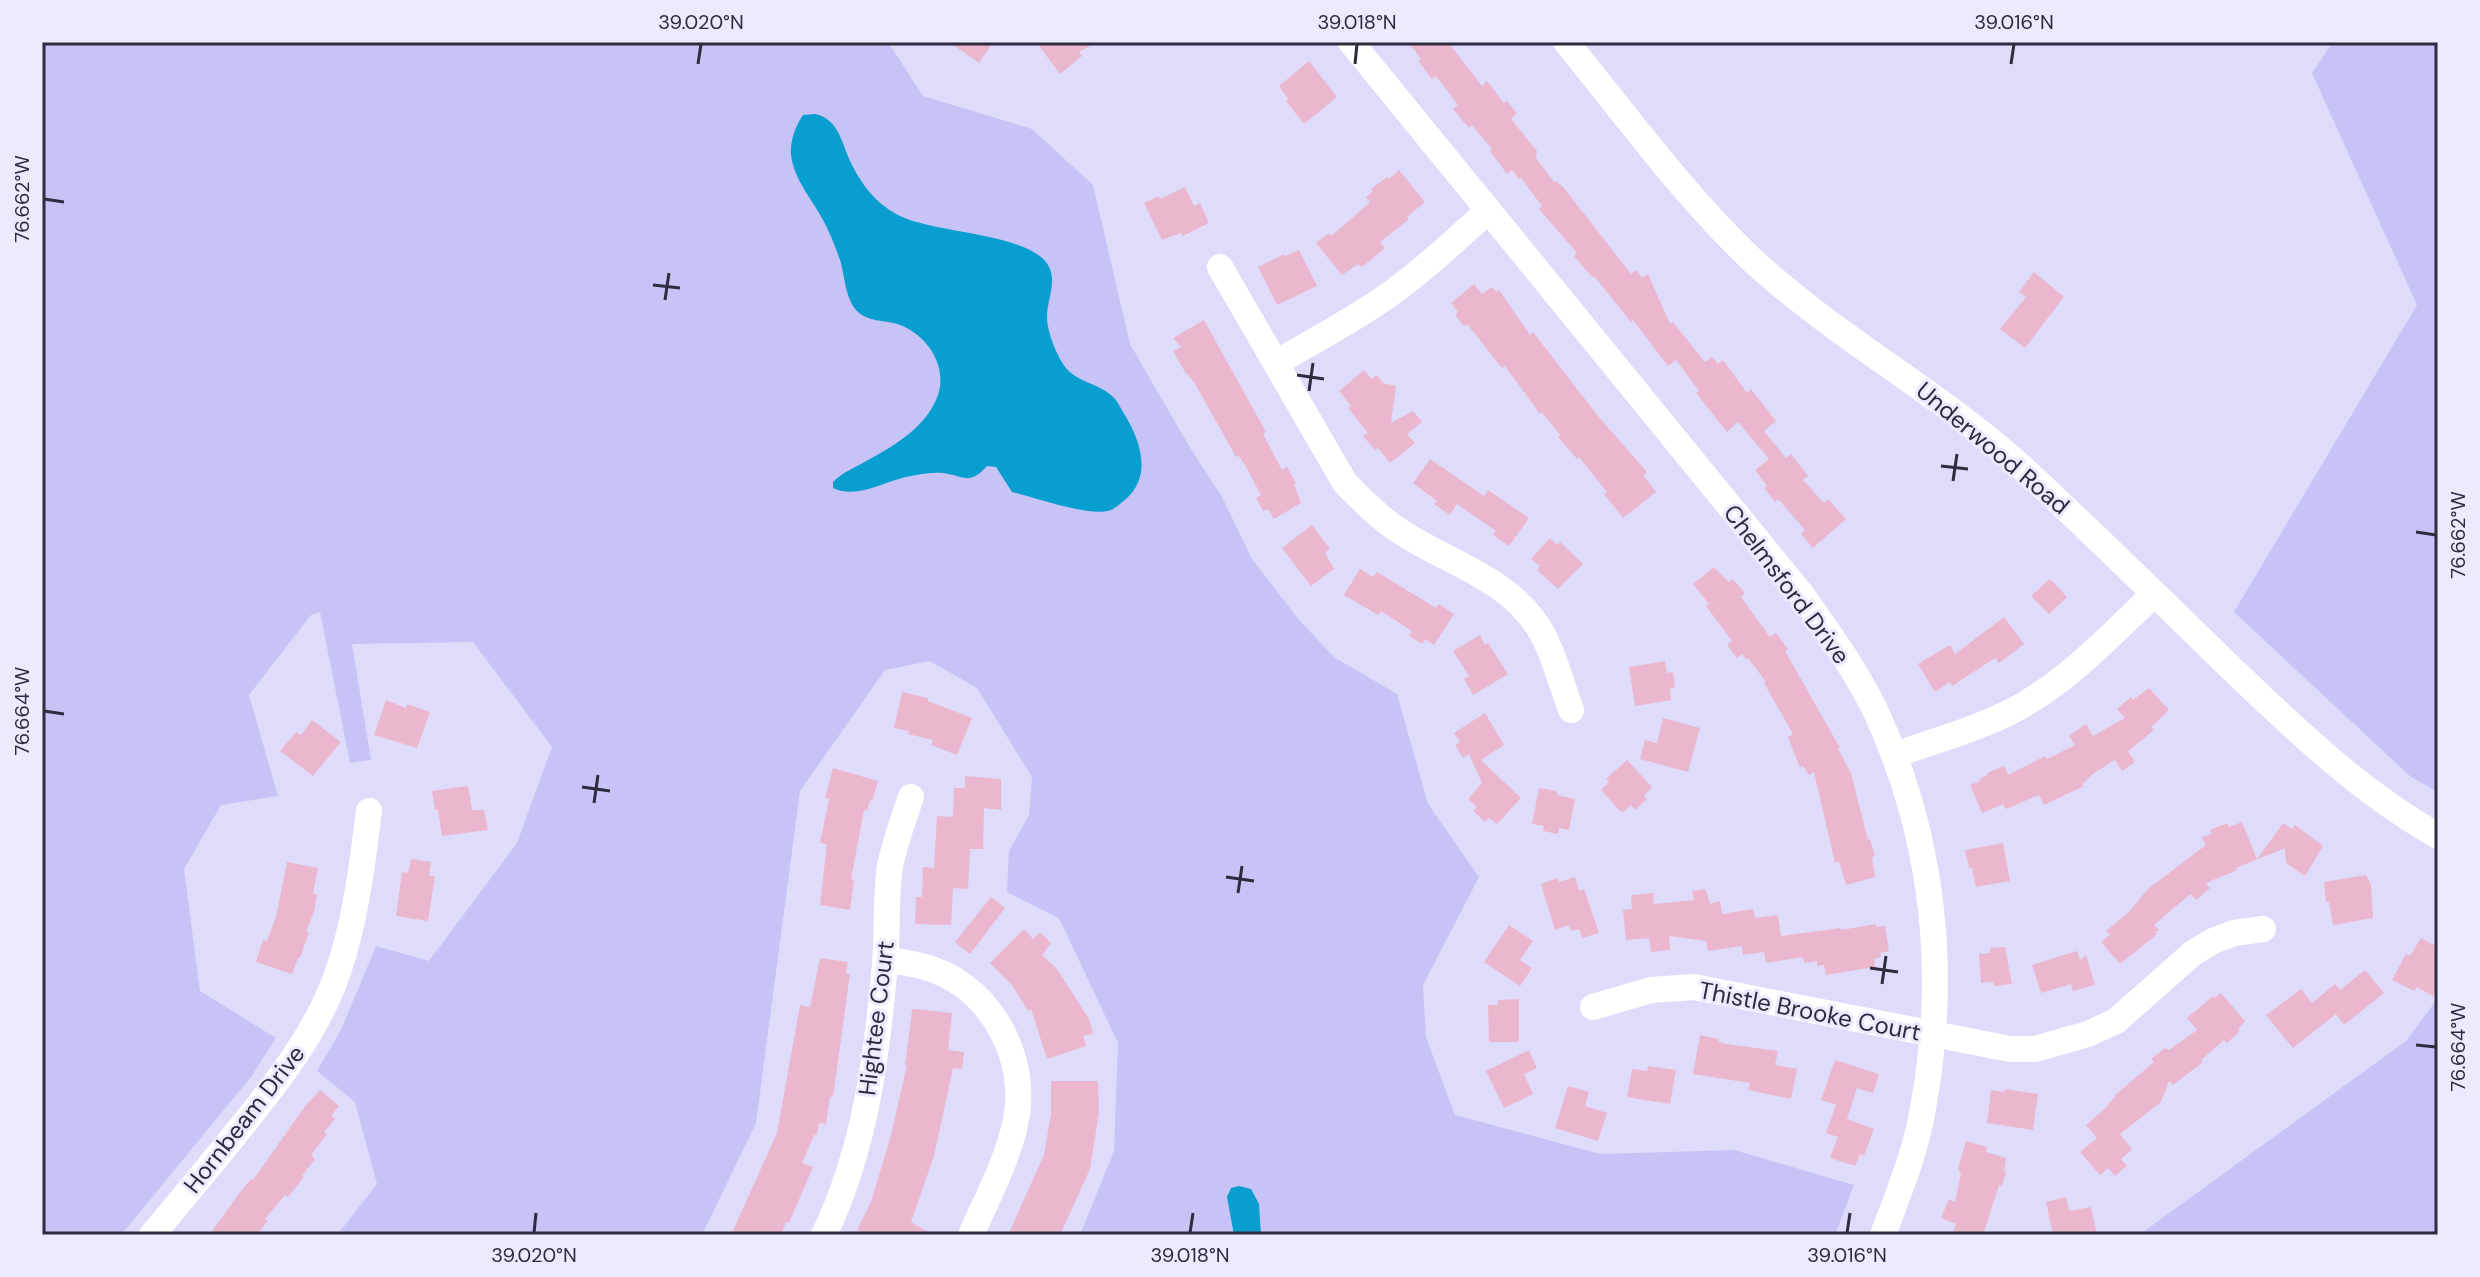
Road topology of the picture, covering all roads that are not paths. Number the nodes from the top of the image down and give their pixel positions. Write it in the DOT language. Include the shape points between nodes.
graph roads {
  1 [pos="1351,42"];
  2 [pos="1566,42"];
  3 [pos="1488,211"];
  4 [pos="1220,267"];
  5 [pos="1277,362"];
  6 [pos="2154,594"];
  7 [pos="1571,710"];
  8 [pos="1894,755"];
  9 [pos="911,797"];
  10 [pos="369,811"];
  11 [pos="2438,836"];
  12 [pos="2263,929"];
  13 [pos="886,960"];
  14 [pos="1593,1007"];
  15 [pos="1933,1034"];
  16 [pos="152,1235"];
  17 [pos="824,1235"];
  18 [pos="971,1235"];
  19 [pos="1883,1235"];
  1 -- 3 [label="street, Chelmsford Drive"];
  2 -- 6 [label="street, Underwood Road" via="1706,214 1751,258 2004,452"];
  3 -- 5 [label="street" via="1386,297"];
  3 -- 8 [label="street, Chelmsford Drive" via="1802,595 1875,710"];
  4 -- 5 [label="street"];
  5 -- 7 [label="street" via="1345,483 1408,536 1479,573 1526,612 1543,635"];
  6 -- 8 [label="street" via="2049,688 1976,726"];
  6 -- 11 [label="street, Underwood Road" via="2304,738 2360,785"];
  8 -- 15 [label="street, Chelmsford Drive" via="1921,848 1934,924"];
  9 -- 13 [label="street, Hightee Court" via="890,869"];
  10 -- 16 [label="street, Hornbeam Drive" via="349,936 317,1019 272,1089"];
  12 -- 15 [label="street, Thistle Brooke Court" via="2213,941 2116,1021 2059,1044 2010,1049"];
  13 -- 17 [label="street, Hightee Court" via="867,1104 846,1182"];
  13 -- 18 [label="street" via="936,970 970,990 1011,1051 1019,1096 1016,1120"];
  14 -- 15 [label="street, Thistle Brooke Court" via="1651,990 1694,987"];
  15 -- 19 [label="street, Chelmsford Drive" via="1923,1110"];
}
